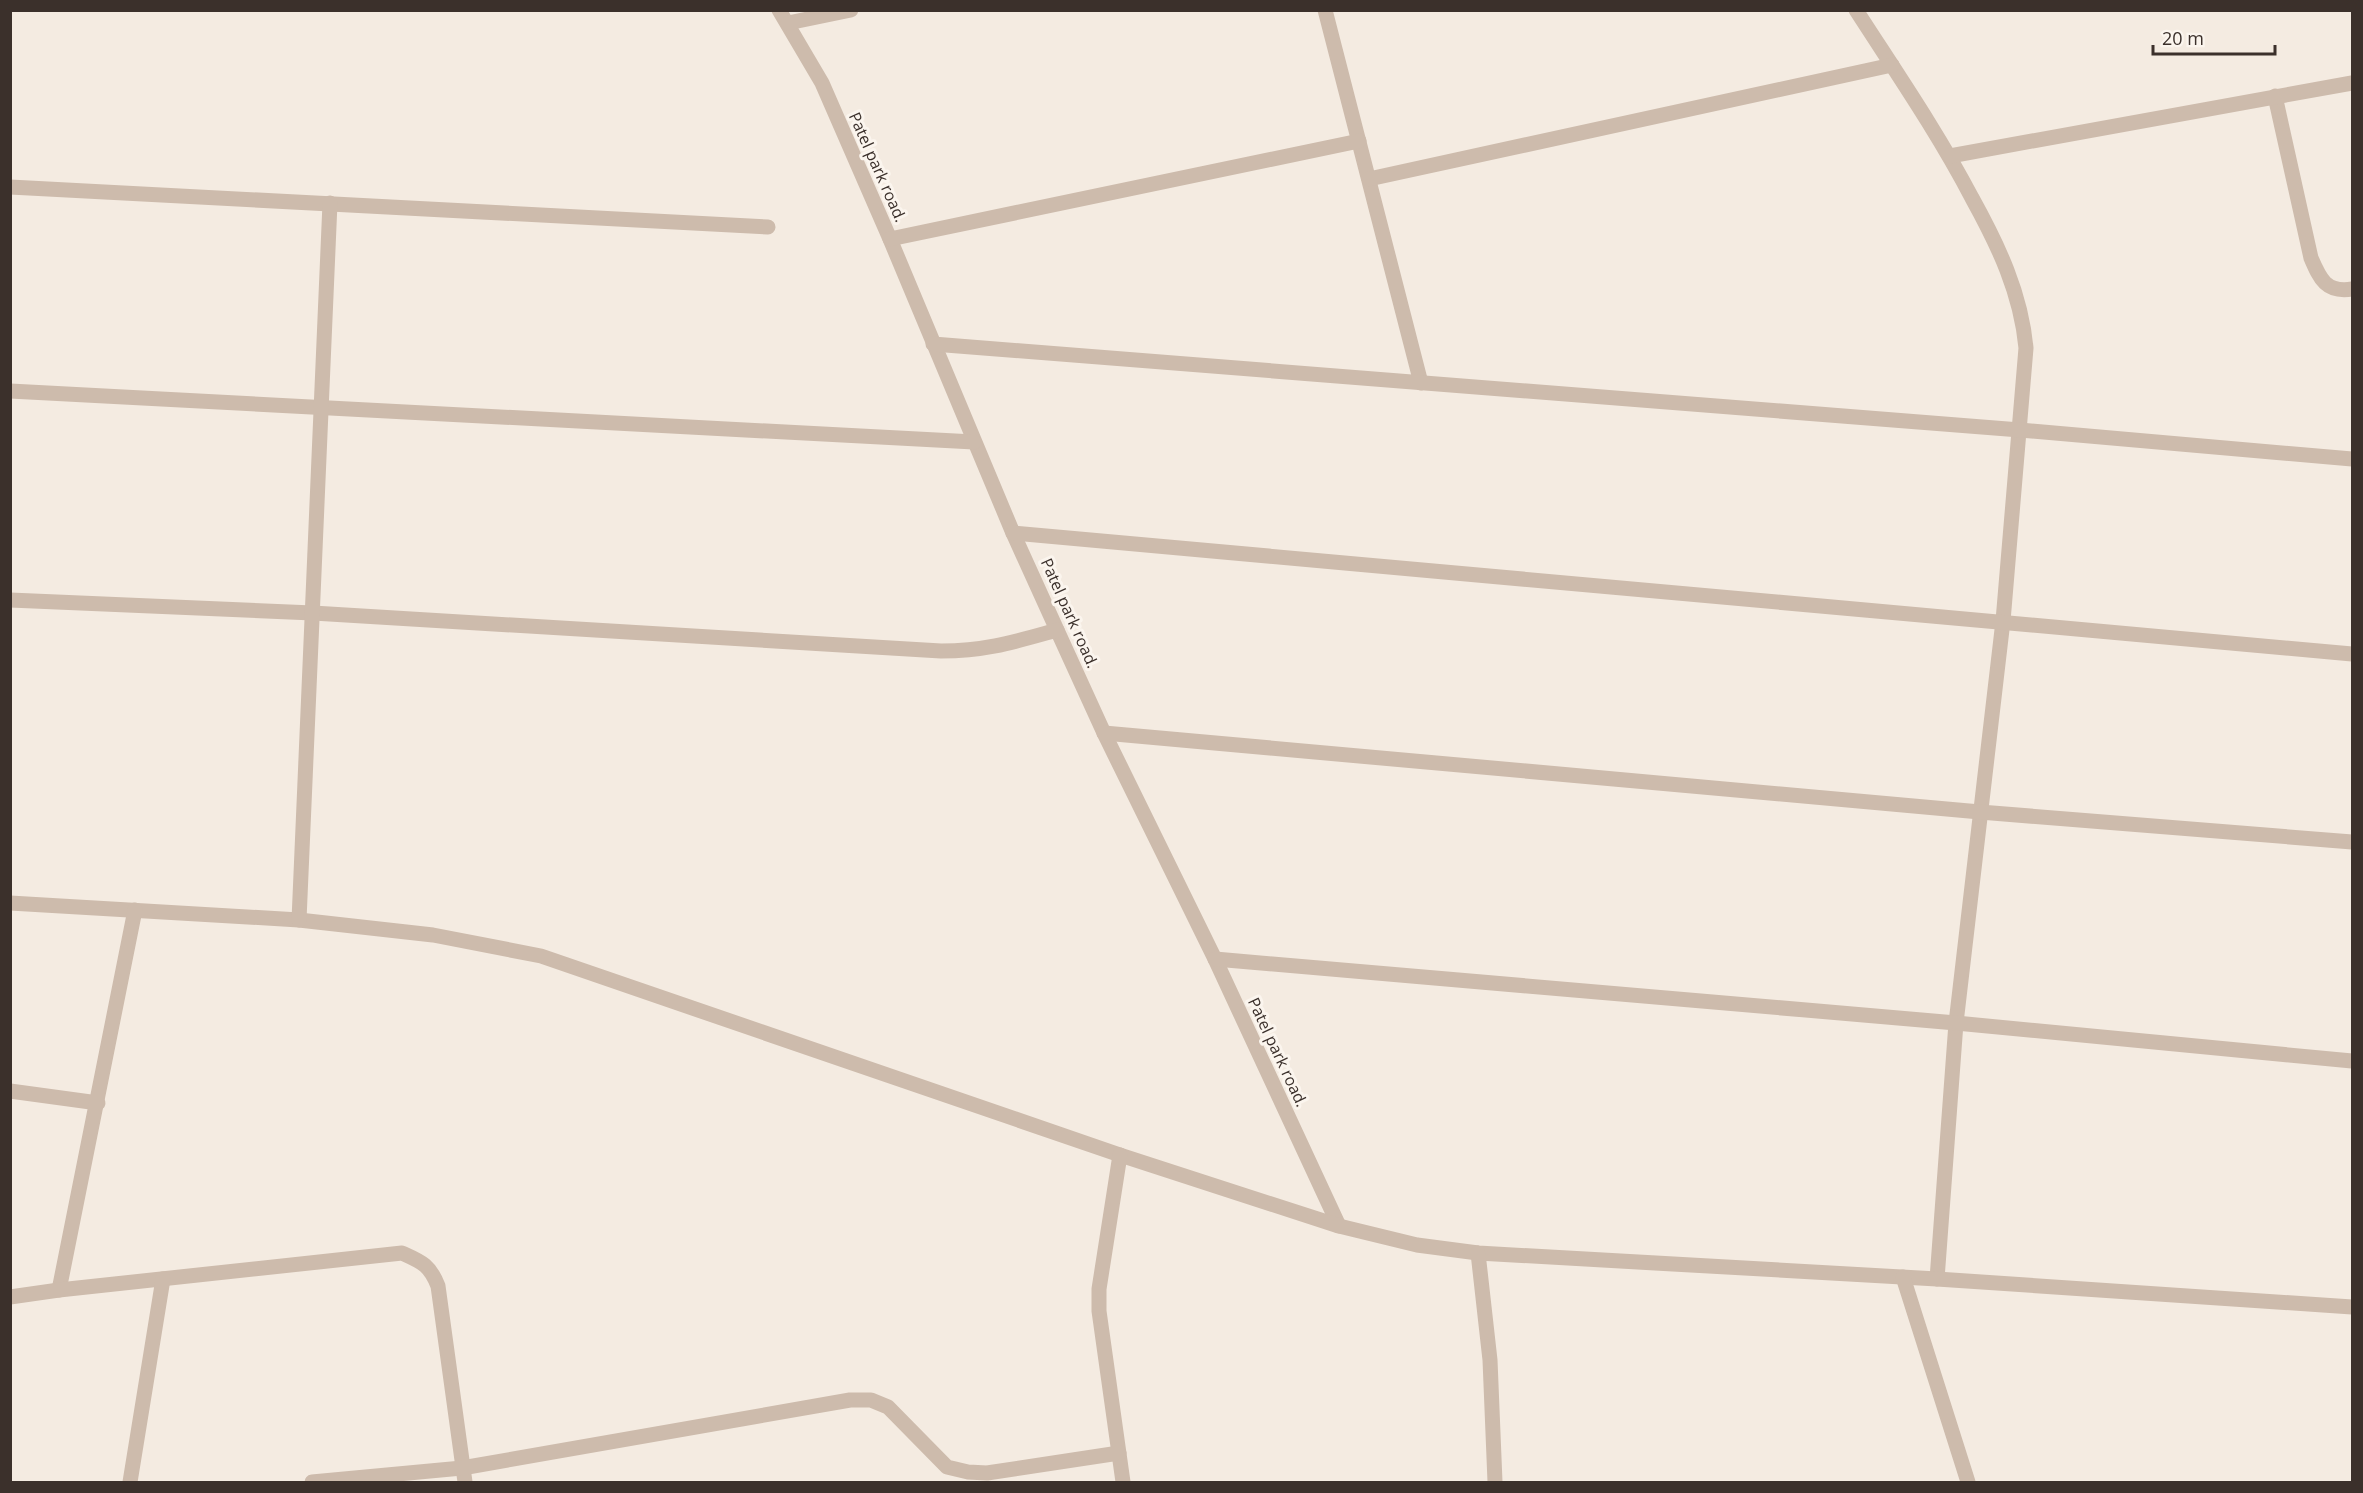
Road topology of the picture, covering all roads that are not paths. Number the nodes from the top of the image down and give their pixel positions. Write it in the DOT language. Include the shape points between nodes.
graph roads {
  1 [pos="851,10"];
  2 [pos="1325,10"];
  3 [pos="1856,10"];
  4 [pos="783,17"];
  5 [pos="1892,66"];
  6 [pos="2352,83"];
  7 [pos="2275,96"];
  8 [pos="1359,141"];
  9 [pos="1950,156"];
  10 [pos="1369,179"];
  11 [pos="10,188"];
  12 [pos="330,203"];
  13 [pos="768,227"];
  14 [pos="890,238"];
  15 [pos="2352,289"];
  16 [pos="933,344"];
  17 [pos="1421,383"];
  18 [pos="10,391"];
  19 [pos="322,406"];
  20 [pos="2020,430"];
  21 [pos="974,442"];
  22 [pos="2352,459"];
  23 [pos="1013,533"];
  24 [pos="10,600"];
  25 [pos="313,613"];
  26 [pos="2002,621"];
  27 [pos="1057,630"];
  28 [pos="2352,654"];
  29 [pos="1104,733"];
  30 [pos="1980,812"];
  31 [pos="2352,842"];
  32 [pos="10,903"];
  33 [pos="135,910"];
  34 [pos="299,920"];
  35 [pos="1215,959"];
  36 [pos="1956,1023"];
  37 [pos="2352,1061"];
  38 [pos="10,1091"];
  39 [pos="98,1103"];
  40 [pos="1120,1155"];
  41 [pos="1339,1226"];
  42 [pos="1478,1253"];
  43 [pos="1903,1277"];
  44 [pos="163,1279"];
  45 [pos="1937,1279"];
  46 [pos="59,1290"];
  47 [pos="10,1297"];
  48 [pos="2352,1307"];
  49 [pos="1119,1453"];
  50 [pos="464,1475"];
  51 [pos="130,1482"];
  52 [pos="312,1482"];
  53 [pos="1124,1482"];
  54 [pos="1495,1482"];
  55 [pos="1968,1482"];
  1 -- 4 [label="street"];
  2 -- 8 [label="street"];
  3 -- 5 [label="street"];
  4 -- 14 [label="street, Patel park road." via="822,83"];
  5 -- 9 [label="street"];
  5 -- 10 [label="street"];
  6 -- 7 [label="street"];
  7 -- 9 [label="street"];
  7 -- 15 [label="street" via="2311,258 2320,279 2332,287"];
  8 -- 10 [label="street"];
  8 -- 14 [label="street"];
  9 -- 20 [label="street" via="1995,240 2024,319 2026,348"];
  10 -- 17 [label="street"];
  11 -- 12 [label="street"];
  12 -- 13 [label="street"];
  12 -- 19 [label="street"];
  14 -- 16 [label="street, Patel park road."];
  16 -- 17 [label="street"];
  16 -- 21 [label="street, Patel park road."];
  17 -- 20 [label="street"];
  18 -- 19 [label="street"];
  19 -- 21 [label="street"];
  19 -- 25 [label="street"];
  20 -- 22 [label="street"];
  20 -- 26 [label="street"];
  21 -- 23 [label="street, Patel park road."];
  23 -- 26 [label="street"];
  23 -- 27 [label="street, Patel park road."];
  24 -- 25 [label="street"];
  25 -- 27 [label="street" via="941,651 994,648"];
  25 -- 34 [label="street"];
  26 -- 28 [label="street"];
  26 -- 30 [label="street"];
  27 -- 29 [label="street, Patel park road."];
  29 -- 30 [label="street"];
  29 -- 35 [label="street, Patel park road."];
  30 -- 31 [label="street"];
  30 -- 36 [label="street"];
  32 -- 33 [label="street"];
  33 -- 34 [label="street"];
  33 -- 39 [label="street"];
  34 -- 40 [label="street" via="433,935 541,956"];
  35 -- 36 [label="street"];
  35 -- 41 [label="street, Patel park road."];
  36 -- 37 [label="street"];
  36 -- 45 [label="street"];
  38 -- 39 [label="street"];
  39 -- 46 [label="street"];
  40 -- 41 [label="street"];
  40 -- 49 [label="street" via="1099,1289"];
  41 -- 42 [label="street" via="1417,1245"];
  42 -- 43 [label="street"];
  42 -- 54 [label="street" via="1490,1360"];
  43 -- 45 [label="street"];
  43 -- 55 [label="street"];
  44 -- 46 [label="street"];
  44 -- 50 [label="street" via="402,1253 423,1263 433,1272 438,1287"];
  44 -- 51 [label="street"];
  45 -- 48 [label="street"];
  46 -- 47 [label="street"];
  49 -- 50 [label="street" via="987,1473 968,1472 947,1467 888,1407 861,1400"];
  49 -- 53 [label="street"];
  50 -- 52 [label="street"];
}
